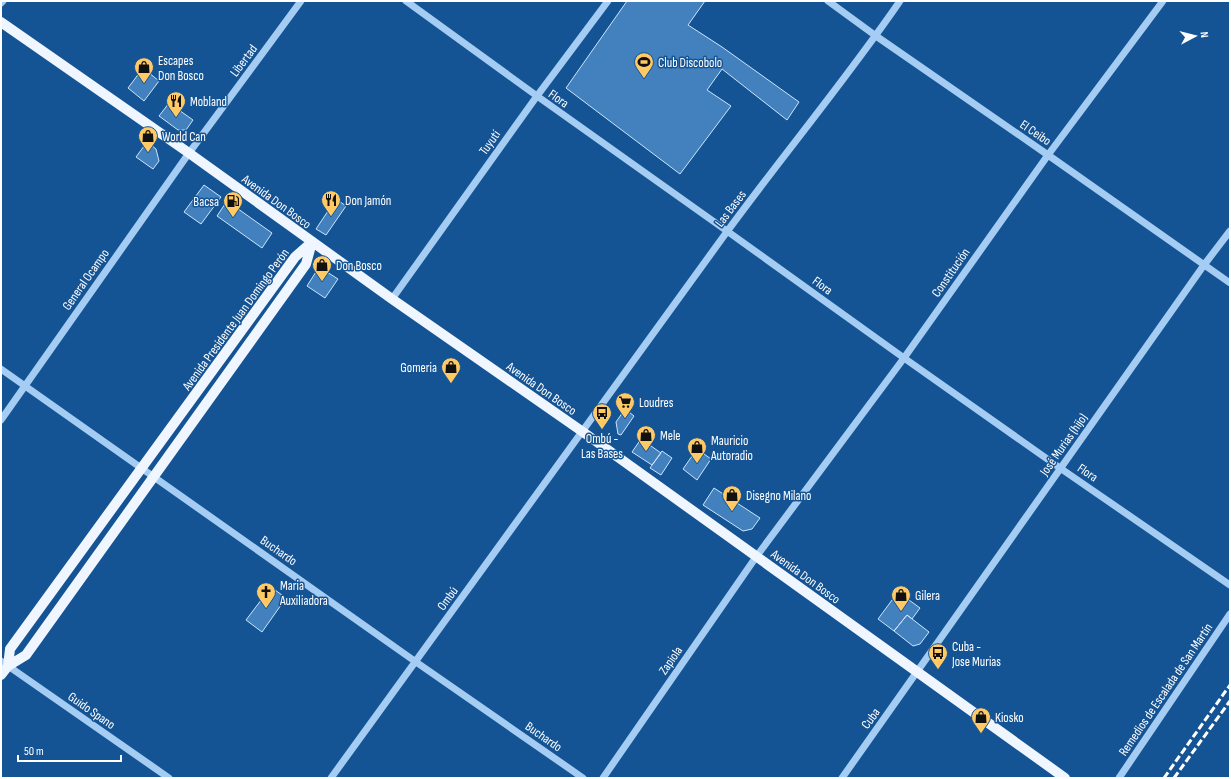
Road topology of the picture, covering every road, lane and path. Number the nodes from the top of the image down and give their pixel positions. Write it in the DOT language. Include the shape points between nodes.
graph roads {
  1 [pos="302,1"];
  2 [pos="406,1"];
  3 [pos="608,1"];
  4 [pos="828,1"];
  5 [pos="900,1"];
  6 [pos="1163,1"];
  7 [pos="1,22"];
  8 [pos="876,36"];
  9 [pos="537,96"];
  10 [pos="189,153"];
  11 [pos="1048,154"];
  12 [pos="728,231"];
  13 [pos="1230,231"];
  14 [pos="312,242"];
  15 [pos="1204,265"];
  16 [pos="1230,283"];
  17 [pos="392,299"];
  18 [pos="904,358"];
  19 [pos="1,369"];
  20 [pos="25,386"];
  21 [pos="1,420"];
  22 [pos="583,432"];
  23 [pos="142,468"];
  24 [pos="1060,468"];
  25 [pos="153,476"];
  26 [pos="756,557"];
  27 [pos="1230,585"];
  28 [pos="1230,614"];
  29 [pos="416,662"];
  30 [pos="4,664"];
  31 [pos="917,672"];
  32 [pos="1,675"];
  33 [pos="169,778"];
  34 [pos="331,778"];
  35 [pos="583,778"];
  36 [pos="603,778"];
  37 [pos="842,778"];
  38 [pos="1065,778"];
  39 [pos="1119,778"];
  1 -- 10 [label="street, Libertad"];
  2 -- 9 [label="street, Flora"];
  3 -- 9 [label="street, Tuyutí"];
  4 -- 8 [label="street, El Ceibo"];
  5 -- 8 [label="street, Las Bases"];
  6 -- 11 [label="street, Constitución"];
  7 -- 10 [label="main road, Avenida Don Bosco"];
  8 -- 11 [label="street, El Ceibo"];
  8 -- 12 [label="street, Las Bases"];
  9 -- 12 [label="street, Flora"];
  9 -- 17 [label="street, Tuyutí"];
  10 -- 14 [label="main road, Avenida Don Bosco"];
  10 -- 20 [label="street, General Ocampo"];
  11 -- 15 [label="street, El Ceibo"];
  11 -- 18 [label="street, Constitución"];
  12 -- 18 [label="street, Flora"];
  12 -- 22 [label="street, Las Bases"];
  13 -- 15 [label="street, José Murias (hijo)"];
  14 -- 17 [label="main road, Avenida Don Bosco"];
  14 -- 23 [label="main road, Avenida Presidente Juan Domingo Perón" via="295,257"];
  14 -- 25 [label="main road, Avenida Presidente Juan Domingo Perón" via="306,264"];
  15 -- 16 [label="street, El Ceibo"];
  15 -- 24 [label="street, José Murias (hijo)"];
  17 -- 22 [label="main road, Avenida Don Bosco"];
  18 -- 24 [label="street, Flora"];
  18 -- 26 [label="street, Constitución"];
  19 -- 20 [label="street, Buchardo"];
  20 -- 21 [label="street, General Ocampo"];
  20 -- 23 [label="street, Buchardo"];
  22 -- 26 [label="main road, Avenida Don Bosco"];
  22 -- 29 [label="street, Ombú"];
  23 -- 25 [label="street, Buchardo"];
  23 -- 30 [label="main road, Avenida Presidente Juan Domingo Perón" via="10,649"];
  24 -- 27 [label="street, Flora"];
  24 -- 31 [label="street, José Murias (hijo)"];
  25 -- 29 [label="street, Buchardo"];
  25 -- 30 [label="main road, Avenida Presidente Juan Domingo Perón" via="26,655"];
  26 -- 31 [label="main road, Avenida Don Bosco"];
  26 -- 36 [label="street, Zapiola"];
  28 -- 39 [label="street, Remedios de Escalada de San Martín"];
  29 -- 34 [label="street, Ombú"];
  29 -- 35 [label="street, Buchardo"];
  30 -- 32 [label="main road, Avenida Presidente Juan Domingo Perón"];
  30 -- 33 [label="street, Guido Spano"];
  31 -- 37 [label="street, Cuba"];
  31 -- 38 [label="main road, Avenida Don Bosco"];
}
